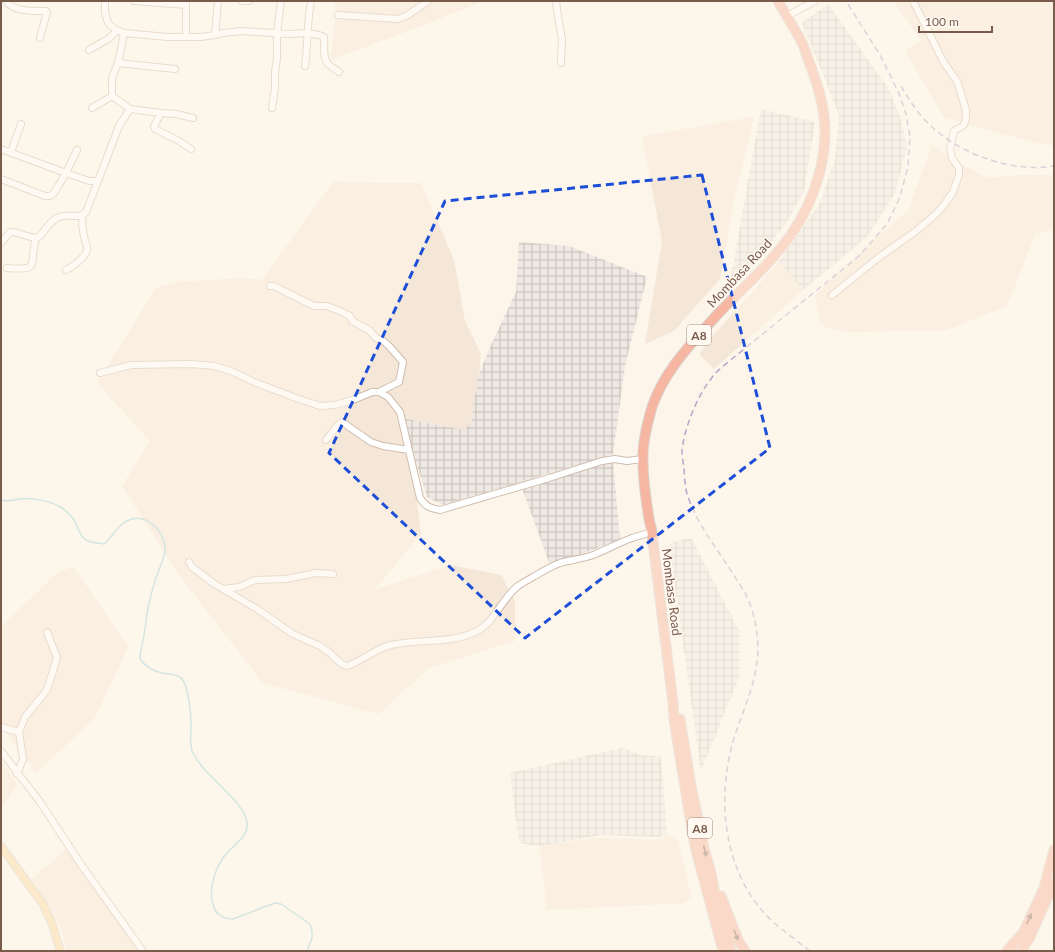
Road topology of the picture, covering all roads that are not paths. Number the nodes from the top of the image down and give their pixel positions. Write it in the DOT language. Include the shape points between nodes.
graph roads {
  1 [pos="6,1"];
  2 [pos="105,1"];
  3 [pos="134,1"];
  4 [pos="218,1"];
  5 [pos="242,1"];
  6 [pos="249,1"];
  7 [pos="281,1"];
  8 [pos="311,1"];
  9 [pos="428,1"];
  10 [pos="556,1"];
  11 [pos="778,1"];
  12 [pos="815,1"];
  13 [pos="916,2"];
  14 [pos="186,3"];
  15 [pos="338,15"];
  16 [pos="787,16"];
  17 [pos="120,32"];
  18 [pos="277,34"];
  19 [pos="308,34"];
  20 [pos="215,35"];
  21 [pos="186,37"];
  22 [pos="40,38"];
  23 [pos="89,50"];
  24 [pos="118,62"];
  25 [pos="561,63"];
  26 [pos="305,66"];
  27 [pos="175,69"];
  28 [pos="339,72"];
  29 [pos="112,96"];
  30 [pos="92,108"];
  31 [pos="272,108"];
  32 [pos="130,109"];
  33 [pos="160,113"];
  34 [pos="193,118"];
  35 [pos="21,124"];
  36 [pos="1,149"];
  37 [pos="191,149"];
  38 [pos="77,150"];
  39 [pos="11,152"];
  40 [pos="66,173"];
  41 [pos="1,179"];
  42 [pos="98,181"];
  43 [pos="83,215"];
  44 [pos="36,238"];
  45 [pos="1,243"];
  46 [pos="7,268"];
  47 [pos="66,270"];
  48 [pos="270,286"];
  49 [pos="832,295"];
  50 [pos="100,373"];
  51 [pos="379,392"];
  52 [pos="326,440"];
  53 [pos="409,450"];
  54 [pos="642,459"];
  55 [pos="652,532"];
  56 [pos="189,562"];
  57 [pos="334,574"];
  58 [pos="224,589"];
  59 [pos="47,632"];
  60 [pos="673,703"];
  61 [pos="1,727"];
  62 [pos="19,732"];
  63 [pos="1,751"];
  64 [pos="17,774"];
  65 [pos="1,846"];
  66 [pos="1054,850"];
  67 [pos="711,873"];
  68 [pos="1054,883"];
  69 [pos="60,951"];
  70 [pos="143,951"];
  71 [pos="723,951"];
  72 [pos="731,951"];
  73 [pos="744,951"];
  74 [pos="1007,951"];
  75 [pos="1021,951"];
  1 -- 22 [label="street" via="7,4 21,10 47,12"];
  2 -- 17 [label="street" via="107,20"];
  3 -- 14 [label="street"];
  4 -- 20 [label="street"];
  5 -- 6 [label="street"];
  7 -- 18 [label="street"];
  8 -- 19 [label="street"];
  9 -- 15 [label="street" via="414,12 398,19"];
  10 -- 25 [label="street" via="562,39"];
  11 -- 16 [label="highway, Mombasa Road / A8"];
  12 -- 16 [label="street"];
  13 -- 49 [label="street" via="944,63 957,81 964,102 964,124 954,131 950,149 960,175 949,198 936,214"];
  14 -- 21 [label="street"];
  16 -- 54 [label="highway, Mombasa Road / A8" via="804,46 817,81 824,116 824,142 813,194 790,237 766,266 690,344 670,370 653,405"];
  17 -- 21 [label="street"];
  17 -- 23 [label="street"];
  17 -- 24 [label="street"];
  18 -- 19 [label="street"];
  18 -- 20 [label="street" via="233,31"];
  18 -- 31 [label="street"];
  19 -- 26 [label="street"];
  19 -- 28 [label="street" via="324,37 326,62"];
  20 -- 21 [label="street"];
  24 -- 27 [label="street"];
  24 -- 29 [label="street" via="112,78"];
  29 -- 30 [label="street"];
  29 -- 32 [label="street"];
  32 -- 33 [label="street"];
  32 -- 42 [label="street" via="119,126"];
  33 -- 34 [label="street"];
  33 -- 37 [label="street" via="155,129"];
  35 -- 39 [label="street"];
  36 -- 39 [label="street"];
  38 -- 40 [label="street"];
  39 -- 40 [label="street"];
  40 -- 41 [label="street" via="50,196"];
  40 -- 42 [label="street" via="89,181"];
  42 -- 43 [label="street"];
  43 -- 44 [label="street" via="58,217"];
  43 -- 47 [label="street" via="82,230 88,249 82,258"];
  44 -- 45 [label="street" via="12,231"];
  44 -- 46 [label="street" via="32,265 22,269"];
  48 -- 51 [label="street" via="314,306 327,306 350,316 389,346 402,362 399,382"];
  50 -- 51 [label="street" via="131,365 214,366 320,406 335,405"];
  51 -- 53 [label="street" via="388,397 400,412"];
  52 -- 53 [label="street" via="342,422 371,442"];
  53 -- 54 [label="street" via="420,498 425,505 440,510 602,461"];
  54 -- 55 [label="highway, Mombasa Road / A8"];
  55 -- 58 [label="street" via="590,556 550,567 518,586 484,627 477,631 450,638 389,645 347,666 330,652 293,634"];
  55 -- 60 [label="highway, Mombasa Road / A8"];
  56 -- 58 [label="street" via="192,567"];
  57 -- 58 [label="street" via="316,573 286,579 255,580 239,587"];
  59 -- 62 [label="street" via="57,658 47,690 25,717"];
  60 -- 67 [label="highway, Mombasa Road / A8, one-way" via="679,718 692,791"];
  60 -- 71 [label="highway, Mombasa Road / A8" via="697,854"];
  61 -- 62 [label="street"];
  62 -- 64 [label="street" via="23,759"];
  63 -- 64 [label="street"];
  64 -- 70 [label="street" via="40,802"];
  65 -- 69 [label="main road" via="43,904"];
  74 -- 66 [label="highway, one-way" via="1023,933 1044,888"];
  67 -- 72 [label="highway, Mombasa Road / A8"];
  67 -- 73 [label="highway, one-way"];
  68 -- 75 [label="highway"];
}
